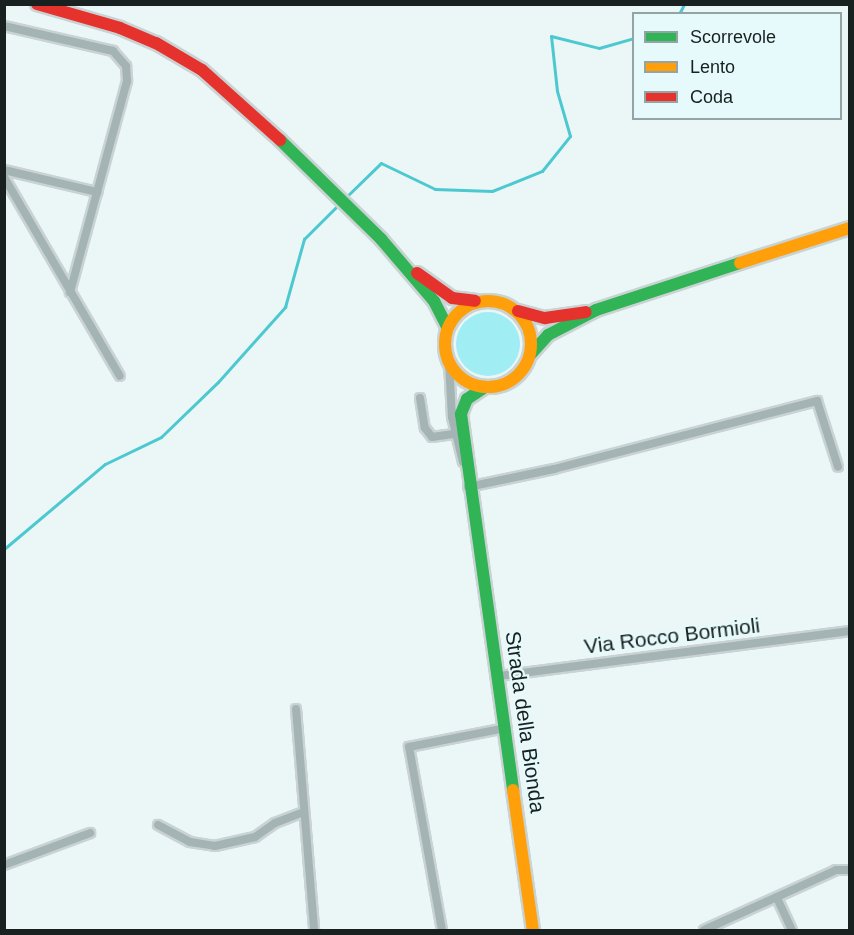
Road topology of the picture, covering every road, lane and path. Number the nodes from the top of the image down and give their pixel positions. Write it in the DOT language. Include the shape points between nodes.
graph roads {
  1 [pos="37,4"];
  2 [pos="4,26"];
  3 [pos="4,170"];
  4 [pos="4,177"];
  5 [pos="97,192"];
  6 [pos="849,228"];
  7 [pos="404,263"];
  8 [pos="70,292"];
  9 [pos="481,301"];
  10 [pos="514,309"];
  11 [pos="596,310"];
  12 [pos="448,328"];
  13 [pos="530,355"];
  14 [pos="449,362"];
  15 [pos="120,376"];
  16 [pos="485,387"];
  17 [pos="420,398"];
  18 [pos="460,434"];
  19 [pos="838,467"];
  20 [pos="471,487"];
  21 [pos="849,631"];
  22 [pos="499,676"];
  23 [pos="296,709"];
  24 [pos="506,728"];
  25 [pos="304,812"];
  26 [pos="158,825"];
  27 [pos="90,833"];
  28 [pos="4,865"];
  29 [pos="849,870"];
  30 [pos="777,898"];
  31 [pos="314,930"];
  32 [pos="442,930"];
  33 [pos="533,930"];
  34 [pos="704,930"];
  35 [pos="792,930"];
  1 -- 7 [label="street" via="120,27 202,70 325,183"];
  2 -- 5 [label="street" via="113,51 126,66 127,81"];
  3 -- 5 [label="street"];
  4 -- 8 [label="street"];
  5 -- 8 [label="street"];
  6 -- 11 [label="street"];
  7 -- 9 [label="street" via="452,298"];
  7 -- 12 [label="street"];
  8 -- 15 [label="street"];
  9 -- 10 [label="street"];
  9 -- 12 [label="street" via="467,306"];
  10 -- 11 [label="street" via="545,318"];
  10 -- 13 [label="street" via="529,330"];
  11 -- 13 [label="street" via="548,335"];
  12 -- 14 [label="street"];
  13 -- 16 [label="street" via="518,375 508,382"];
  14 -- 16 [label="street" via="464,379"];
  14 -- 18 [label="street, Strada della Bionda"];
  16 -- 18 [label="street, Strada della Bionda" via="464,404"];
  17 -- 18 [label="street" via="429,434 436,438"];
  18 -- 20 [label="street, Strada della Bionda"];
  19 -- 20 [label="street" via="817,400"];
  20 -- 22 [label="street, Strada della Bionda"];
  21 -- 22 [label="street, Via Rocco Bormioli"];
  22 -- 24 [label="street, Strada della Bionda"];
  23 -- 25 [label="street"];
  24 -- 32 [label="street" via="409,747"];
  24 -- 33 [label="street, Strada della Bionda"];
  25 -- 26 [label="street" via="275,823 255,837 215,846 190,842"];
  25 -- 31 [label="street"];
  27 -- 28 [label="street"];
  29 -- 30 [label="street" via="836,870"];
  30 -- 34 [label="street"];
  30 -- 35 [label="street"];
}
